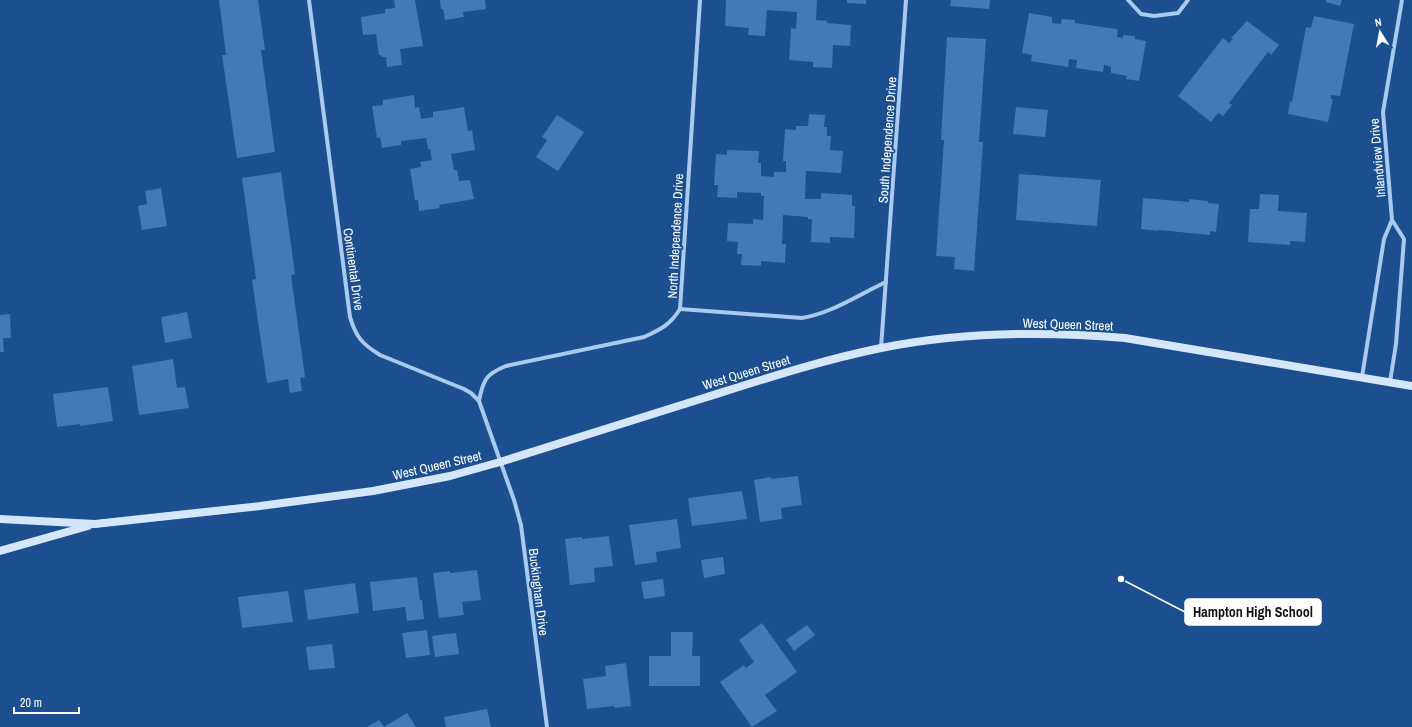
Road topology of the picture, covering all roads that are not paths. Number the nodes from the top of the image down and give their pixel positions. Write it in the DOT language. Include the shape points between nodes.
graph roads {
  1 [pos="309,0"];
  2 [pos="700,0"];
  3 [pos="906,0"];
  4 [pos="1128,0"];
  5 [pos="1188,0"];
  6 [pos="1402,0"];
  7 [pos="1392,220"];
  8 [pos="886,282"];
  9 [pos="680,309"];
  10 [pos="881,348"];
  11 [pos="1361,378"];
  12 [pos="1390,383"];
  13 [pos="1412,386"];
  14 [pos="479,401"];
  15 [pos="500,462"];
  16 [pos="0,519"];
  17 [pos="95,524"];
  18 [pos="0,551"];
  19 [pos="547,727"];
  1 -- 14 [label="street, Continental Drive" via="350,317 354,330 360,340 380,355 464,389"];
  2 -- 9 [label="street, North Independence Drive"];
  3 -- 8 [label="street, South Independence Drive"];
  4 -- 5 [label="street" via="1141,14 1154,16 1178,13"];
  6 -- 7 [label="street, Inlandview Drive" via="1383,112"];
  7 -- 11 [label="street, Inlandview Drive" via="1384,239"];
  7 -- 12 [label="street, Inlandview Drive" via="1404,239 1396,344"];
  8 -- 9 [label="street" via="829,311 802,318"];
  8 -- 10 [label="street, South Independence Drive"];
  9 -- 14 [label="street, North Independence Drive" via="674,319 662,329 644,337 496,370 482,385"];
  10 -- 11 [label="main road, West Queen Street" via="983,335 1080,334 1125,338"];
  10 -- 15 [label="main road, West Queen Street" via="821,362"];
  11 -- 12 [label="main road, West Queen Street"];
  12 -- 13 [label="main road, West Queen Street"];
  14 -- 15 [label="street"];
  15 -- 17 [label="main road, West Queen Street" via="450,476 373,491"];
  15 -- 19 [label="street, Buckingham Drive" via="521,525"];
  16 -- 17 [label="main road, West Queen Street"];
  17 -- 18 [label="main road, West Queen Street"];
}
